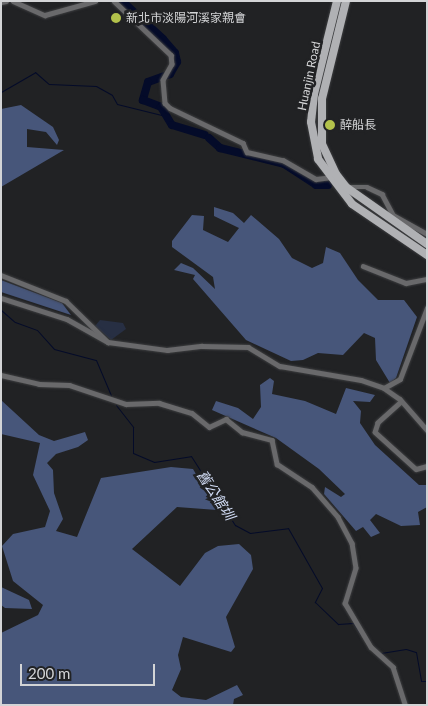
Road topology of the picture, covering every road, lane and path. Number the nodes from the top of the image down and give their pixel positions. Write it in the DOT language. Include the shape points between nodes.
graph roads {
  1 [pos="6,1"];
  2 [pos="13,1"];
  3 [pos="94,1"];
  4 [pos="114,1"];
  5 [pos="337,1"];
  6 [pos="346,1"];
  7 [pos="1,2"];
  8 [pos="333,176"];
  9 [pos="346,187"];
  10 [pos="427,234"];
  11 [pos="427,244"];
  12 [pos="427,255"];
  13 [pos="363,266"];
  14 [pos="1,274"];
  15 [pos="427,279"];
  16 [pos="1,298"];
  17 [pos="427,308"];
  18 [pos="108,342"];
  19 [pos="1,375"];
  20 [pos="384,388"];
  21 [pos="401,402"];
  22 [pos="427,430"];
  23 [pos="427,466"];
  24 [pos="405,705"];
  1 -- 7 [label="street"];
  2 -- 3 [label="street" via="45,15"];
  4 -- 8 [label="street" via="171,54 172,64 164,76 165,103 190,121 243,143 247,152 283,160 316,180"];
  5 -- 8 [label="main road, Huanjin Road" via="311,122 318,159"];
  6 -- 8 [label="main road, Huanjin Road" via="320,122 322,144"];
  8 -- 9 [label="main road, Huanjin Road"];
  8 -- 12 [label="main road, Huanjin Road" via="352,204"];
  9 -- 10 [label="street" via="367,187 382,194 392,215"];
  9 -- 11 [label="main road, Huanjin Road"];
  13 -- 15 [label="street" via="406,284"];
  14 -- 18 [label="street" via="66,301"];
  16 -- 18 [label="street" via="68,319"];
  17 -- 20 [label="street" via="400,379"];
  18 -- 20 [label="street" via="167,350 202,346 248,348 280,366 361,380"];
  19 -- 24 [label="street" via="45,384 69,385 126,404 159,404 192,413 209,427 226,419 242,432 272,440 277,464 312,487 338,517 352,542 356,568 345,604 371,647 393,667"];
  20 -- 21 [label="street"];
  21 -- 22 [label="street"];
  21 -- 23 [label="street" via="378,423 375,432 416,469"];
}
